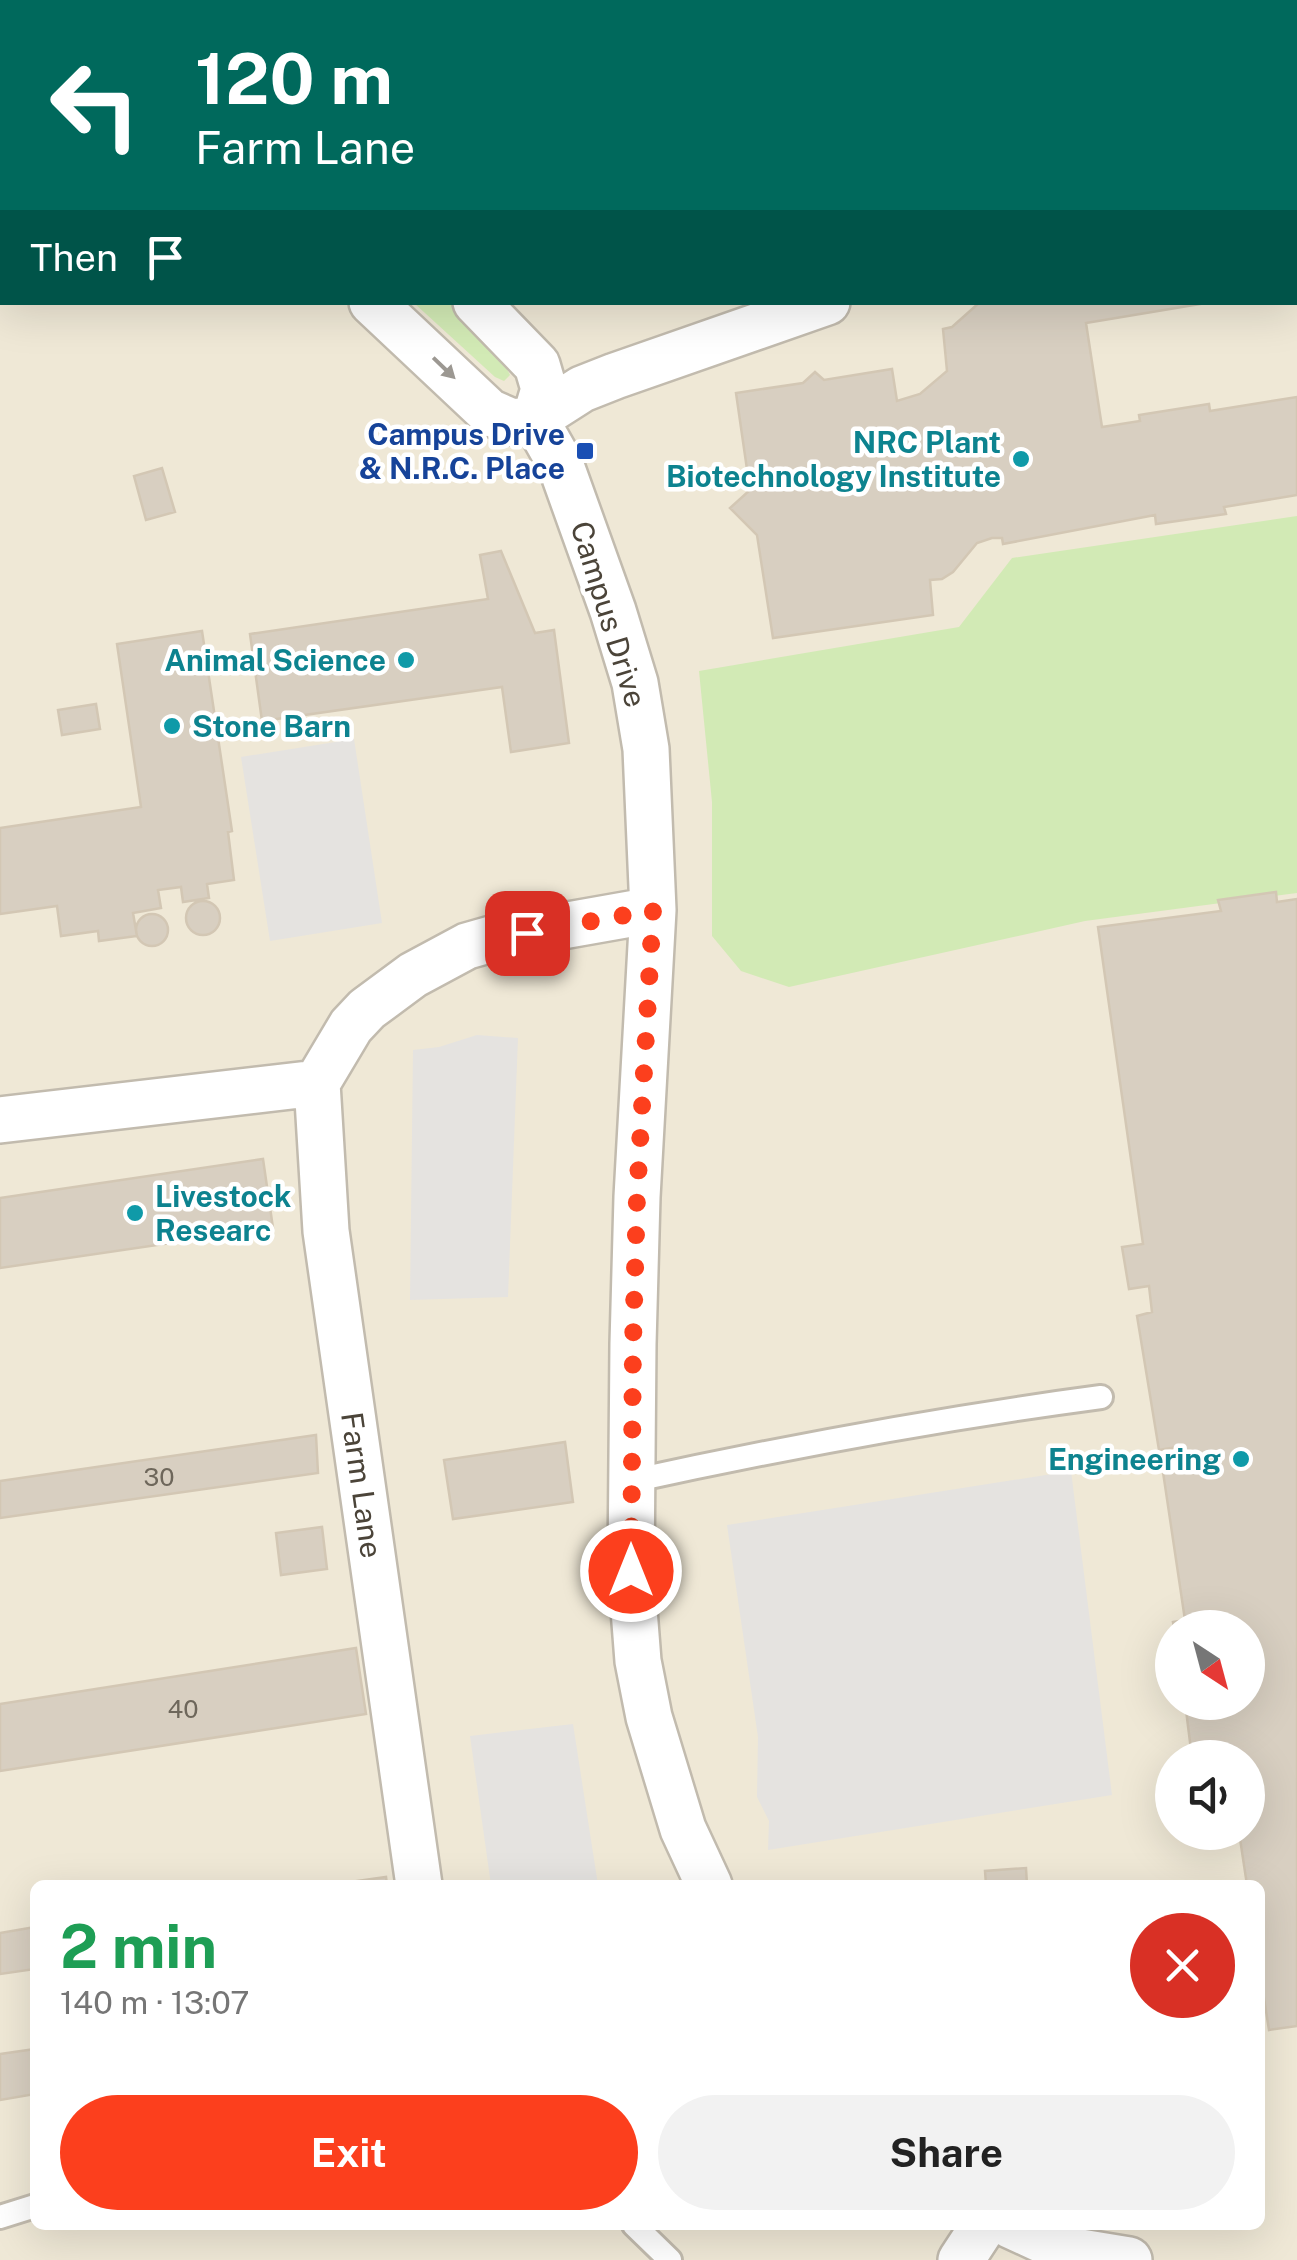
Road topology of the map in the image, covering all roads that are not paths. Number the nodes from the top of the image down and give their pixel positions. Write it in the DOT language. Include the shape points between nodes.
graph roads {
  1 [pos="375,305"];
  2 [pos="479,305"];
  3 [pos="819,305"];
  4 [pos="535,418"];
  5 [pos="653,910"];
  6 [pos="317,1083"];
  7 [pos="0,1120"];
  8 [pos="1101,1398"];
  9 [pos="631,1481"];
  10 [pos="418,1880"];
  11 [pos="707,1880"];
  12 [pos="30,2208"];
  13 [pos="0,2218"];
  14 [pos="639,2230"];
  15 [pos="981,2230"];
  16 [pos="1018,2230"];
  17 [pos="1058,2255"];
  18 [pos="670,2260"];
  19 [pos="961,2260"];
  20 [pos="1130,2260"];
  1 -- 4 [label="street, one-way" via="489,412 512,422"];
  2 -- 4 [label="street" via="536,365 544,389"];
  3 -- 4 [label="street" via="582,389"];
  4 -- 5 [label="street, Campus Drive" via="560,463 635,683 646,749"];
  5 -- 6 [label="street" via="467,946 412,975 367,1010"];
  5 -- 9 [label="street, Campus Drive"];
  6 -- 7 [label="street"];
  6 -- 10 [label="street, Farm Lane" via="326,1231"];
  8 -- 9 [label="lane" via="782,1449"];
  9 -- 11 [label="street, Campus Drive" via="638,1661 664,1773"];
  12 -- 13 [label="lane"];
  14 -- 18 [label="lane"];
  15 -- 19 [label="street"];
  16 -- 17 [label="street"];
  17 -- 20 [label="street"];
}
